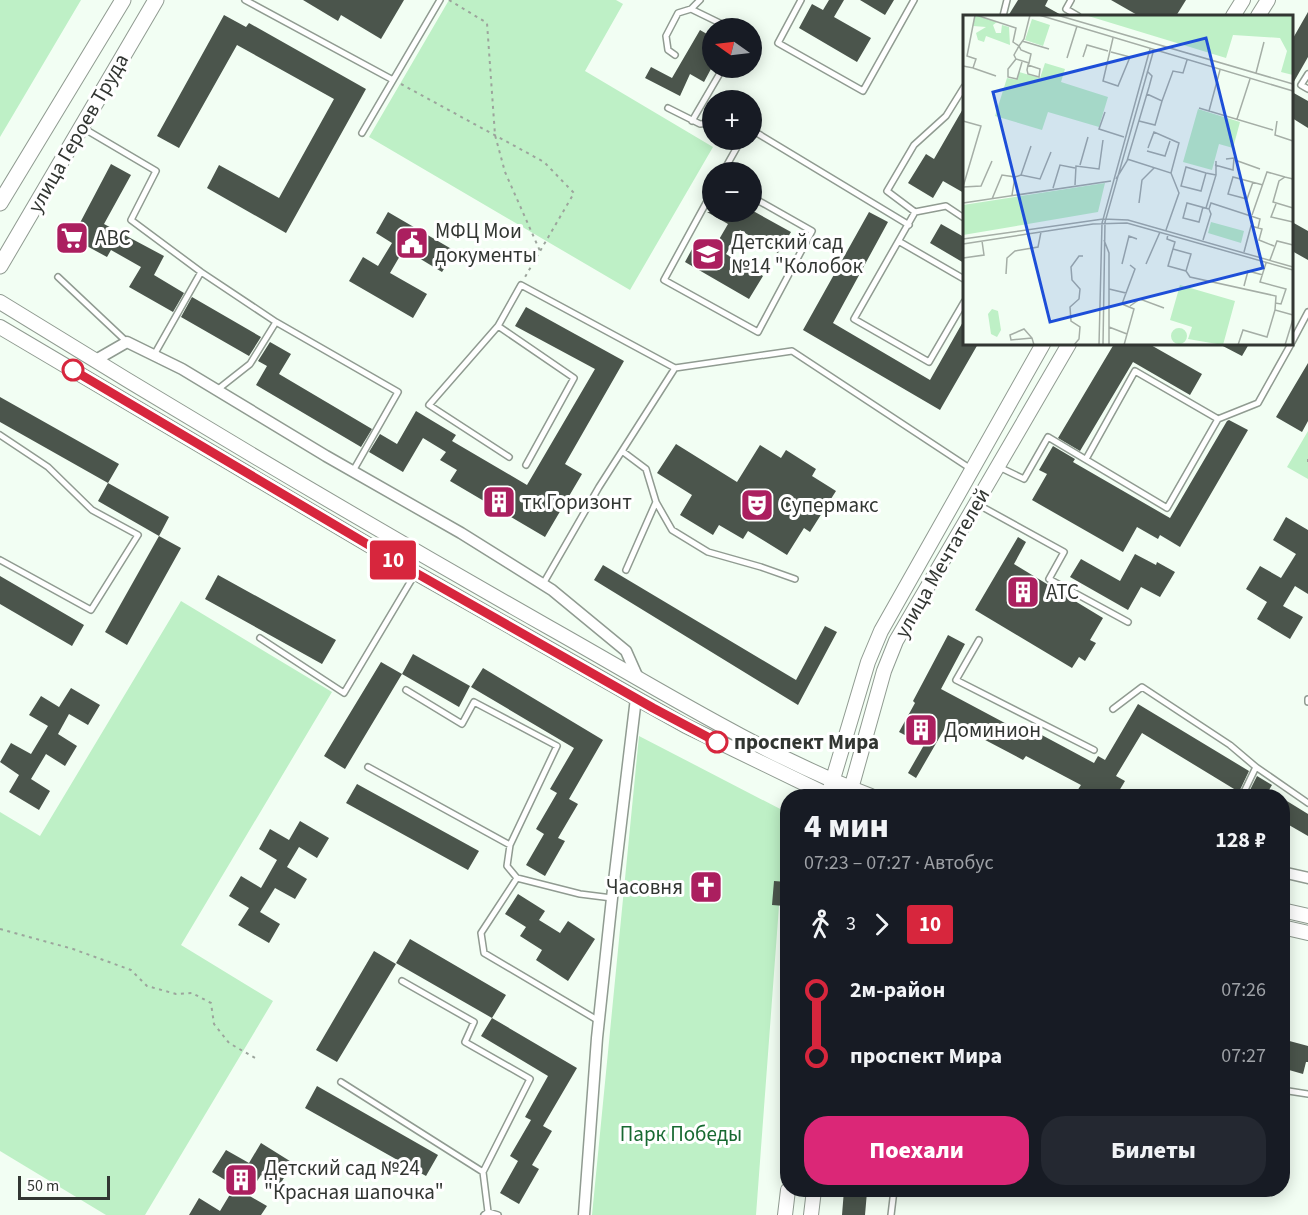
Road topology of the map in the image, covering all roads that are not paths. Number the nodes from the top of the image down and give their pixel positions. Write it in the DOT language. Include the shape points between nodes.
graph roads {
  1 [pos="123,0"];
  2 [pos="156,0"];
  3 [pos="245,0"];
  4 [pos="440,0"];
  5 [pos="700,0"];
  6 [pos="801,0"];
  7 [pos="914,0"];
  8 [pos="1007,0"];
  9 [pos="1071,0"];
  10 [pos="1243,0"];
  11 [pos="1268,0"];
  12 [pos="691,9"];
  13 [pos="1004,15"];
  14 [pos="1076,15"];
  15 [pos="1234,15"];
  16 [pos="1259,15"];
  17 [pos="709,18"];
  18 [pos="675,54"];
  19 [pos="1308,74"];
  20 [pos="717,78"];
  21 [pos="393,80"];
  22 [pos="963,89"];
  23 [pos="1308,89"];
  24 [pos="668,108"];
  25 [pos="692,121"];
  26 [pos="702,124"];
  27 [pos="82,128"];
  28 [pos="362,133"];
  29 [pos="762,136"];
  30 [pos="0,203"];
  31 [pos="762,203"];
  32 [pos="702,210"];
  33 [pos="915,212"];
  34 [pos="963,217"];
  35 [pos="909,225"];
  36 [pos="900,242"];
  37 [pos="0,266"];
  38 [pos="201,272"];
  39 [pos="58,277"];
  40 [pos="963,278"];
  41 [pos="0,302"];
  42 [pos="963,304"];
  43 [pos="1308,312"];
  44 [pos="276,322"];
  45 [pos="498,326"];
  46 [pos="0,327"];
  47 [pos="1293,339"];
  48 [pos="127,342"];
  49 [pos="1042,345"];
  50 [pos="1068,345"];
  51 [pos="1290,345"];
  52 [pos="154,355"];
  53 [pos="94,361"];
  54 [pos="675,368"];
  55 [pos="217,390"];
  56 [pos="1218,419"];
  57 [pos="0,435"];
  58 [pos="622,451"];
  59 [pos="509,457"];
  60 [pos="1086,459"];
  61 [pos="526,465"];
  62 [pos="997,466"];
  63 [pos="971,469"];
  64 [pos="353,471"];
  65 [pos="656,502"];
  66 [pos="977,504"];
  67 [pos="0,560"];
  68 [pos="626,570"];
  69 [pos="416,573"];
  70 [pos="795,579"];
  71 [pos="543,585"];
  72 [pos="1128,622"];
  73 [pos="260,638"];
  74 [pos="979,640"];
  75 [pos="638,678"];
  76 [pos="406,690"];
  77 [pos="636,698"];
  78 [pos="1113,709"];
  79 [pos="1094,750"];
  80 [pos="368,766"];
  81 [pos="1256,767"];
  82 [pos="832,780"];
  83 [pos="815,789"];
  84 [pos="830,789"];
  85 [pos="845,789"];
  86 [pos="850,789"];
  87 [pos="1245,789"];
  88 [pos="1288,789"];
  89 [pos="1290,791"];
  90 [pos="1308,803"];
  91 [pos="510,845"];
  92 [pos="1290,874"];
  93 [pos="517,878"];
  94 [pos="1308,878"];
  95 [pos="612,898"];
  96 [pos="1290,912"];
  97 [pos="1308,916"];
  98 [pos="1290,929"];
  99 [pos="1308,933"];
  100 [pos="402,981"];
  101 [pos="599,1021"];
  102 [pos="341,1082"];
  103 [pos="1290,1092"];
  104 [pos="1308,1095"];
  105 [pos="483,1172"];
  106 [pos="787,1197"];
  107 [pos="812,1197"];
  108 [pos="893,1197"];
  109 [pos="486,1213"];
  110 [pos="498,1215"];
  111 [pos="584,1215"];
  112 [pos="785,1215"];
  113 [pos="811,1215"];
  114 [pos="891,1215"];
  1 -- 30 [label="main road, улица Героев Труда"];
  2 -- 27 [label="main road, улица Героев Труда"];
  3 -- 21 [label="lane"];
  4 -- 21 [label="lane"];
  5 -- 12 [label="lane"];
  6 -- 7 [label="lane" via="778,43 863,91"];
  8 -- 13 [label="lane"];
  9 -- 14 [label="lane" via="1066,9"];
  10 -- 15 [label="street"];
  11 -- 16 [label="street"];
  12 -- 17 [label="lane"];
  12 -- 18 [label="lane" via="678,13 666,36 668,50"];
  19 -- 23 [label="lane" via="1301,85"];
  20 -- 25 [label="lane"];
  21 -- 28 [label="lane"];
  22 -- 33 [label="lane" via="946,116 914,145 887,191"];
  24 -- 25 [label="lane"];
  25 -- 26 [label="lane"];
  27 -- 37 [label="main road, улица Героев Труда"];
  27 -- 38 [label="lane" via="156,171 131,220"];
  29 -- 35 [label="lane"];
  31 -- 32 [label="lane" via="813,231 758,332 663,280"];
  33 -- 34 [label="lane" via="946,206"];
  33 -- 35 [label="lane"];
  35 -- 36 [label="lane"];
  36 -- 40 [label="lane"];
  36 -- 42 [label="lane" via="854,319 929,362"];
  38 -- 44 [label="lane"];
  38 -- 52 [label="lane"];
  39 -- 48 [label="lane"];
  41 -- 53 [label="street"];
  43 -- 47 [label="lane"];
  44 -- 55 [label="lane" via="250,364"];
  44 -- 64 [label="lane" via="398,392"];
  45 -- 54 [label="lane" via="521,285"];
  45 -- 59 [label="lane" via="429,405"];
  45 -- 61 [label="lane" via="574,378"];
  46 -- 69 [label="street"];
  48 -- 52 [label="street"];
  48 -- 53 [label="street"];
  49 -- 63 [label="street, улица Мечтателей"];
  50 -- 62 [label="street, улица Мечтателей"];
  51 -- 56 [label="lane" via="1258,403"];
  52 -- 55 [label="street"];
  53 -- 75 [label="street" via="426,558"];
  54 -- 58 [label="lane"];
  54 -- 63 [label="lane" via="792,351"];
  55 -- 64 [label="street"];
  56 -- 60 [label="lane" via="1135,371"];
  56 -- 60 [label="lane" via="1167,508"];
  57 -- 67 [label="lane" via="48,467 92,510 138,536 91,610"];
  58 -- 65 [label="lane" via="646,469"];
  58 -- 71 [label="lane"];
  60 -- 62 [label="lane" via="1048,436 1024,479"];
  62 -- 66 [label="street, улица Мечтателей"];
  63 -- 82 [label="street, улица Мечтателей" via="881,631"];
  64 -- 71 [label="street"];
  65 -- 68 [label="lane"];
  65 -- 70 [label="lane" via="672,530 708,552"];
  66 -- 72 [label="lane" via="1064,552 1049,579"];
  66 -- 86 [label="street, улица Мечтателей" via="896,641"];
  69 -- 73 [label="lane" via="344,693"];
  69 -- 77 [label="street"];
  71 -- 75 [label="street" via="626,651"];
  74 -- 79 [label="lane" via="956,680"];
  75 -- 82 [label="street"];
  76 -- 91 [label="lane" via="462,724 474,702 557,746"];
  77 -- 83 [label="street"];
  77 -- 95 [label="street"];
  78 -- 81 [label="lane" via="1142,687 1230,745"];
  80 -- 91 [label="lane"];
  81 -- 87 [label="lane"];
  81 -- 88 [label="lane"];
  82 -- 84 [label="street, улица Мечтателей"];
  82 -- 85 [label="street"];
  89 -- 90 [label="lane"];
  91 -- 93 [label="lane" via="507,866"];
  92 -- 94 [label="street"];
  93 -- 95 [label="lane"];
  93 -- 101 [label="lane" via="481,933 484,953"];
  95 -- 101 [label="street"];
  96 -- 97 [label="street"];
  98 -- 99 [label="street"];
  100 -- 105 [label="lane" via="474,1022 465,1042 530,1079"];
  101 -- 111 [label="street"];
  102 -- 105 [label="lane"];
  103 -- 104 [label="lane"];
  105 -- 109 [label="lane"];
  106 -- 112 [label="street"];
  107 -- 113 [label="street"];
  108 -- 114 [label="lane"];
  109 -- 110 [label="lane"];
}
